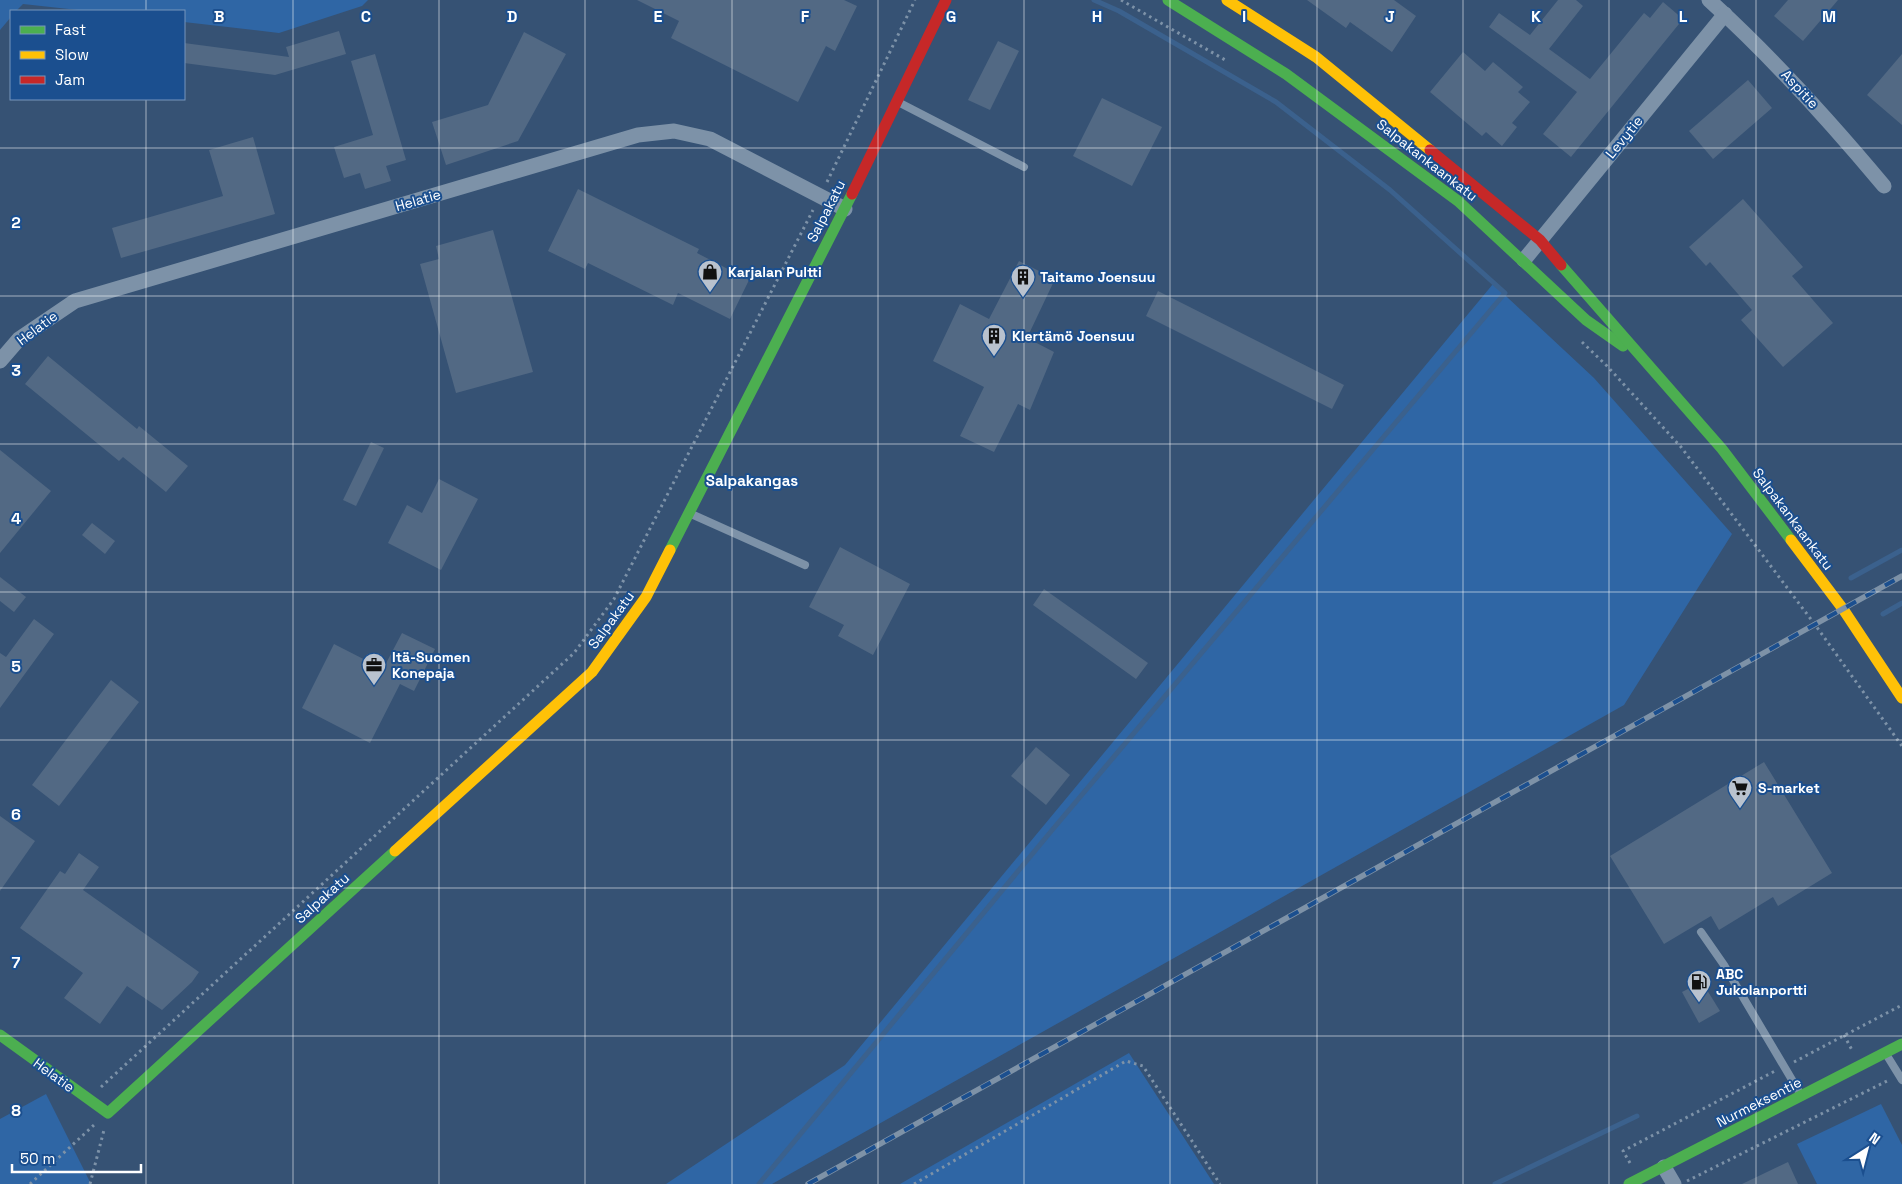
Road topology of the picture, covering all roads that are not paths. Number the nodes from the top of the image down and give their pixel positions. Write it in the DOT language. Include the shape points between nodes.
graph roads {
  1 [pos="946,0"];
  2 [pos="1168,0"];
  3 [pos="1227,0"];
  4 [pos="1709,0"];
  5 [pos="1725,14"];
  6 [pos="896,101"];
  7 [pos="1024,167"];
  8 [pos="1884,186"];
  9 [pos="845,209"];
  10 [pos="1540,240"];
  11 [pos="1524,260"];
  12 [pos="0,361"];
  13 [pos="1650,366"];
  14 [pos="690,513"];
  15 [pos="805,565"];
  16 [pos="1902,698"];
  17 [pos="1701,932"];
  18 [pos="0,1035"];
  19 [pos="1902,1044"];
  20 [pos="1886,1054"];
  21 [pos="1900,1078"];
  22 [pos="1802,1097"];
  23 [pos="108,1112"];
  24 [pos="1664,1167"];
  25 [pos="1634,1182"];
  26 [pos="1674,1184"];
  1 -- 6 [label="street, Salpakatu"];
  2 -- 11 [label="street, Salpakankaankatu" via="1286,74 1378,140 1458,201"];
  3 -- 10 [label="street, Salpakankaankatu" via="1316,57"];
  4 -- 5 [label="street, Aspitie"];
  5 -- 8 [label="street, Aspitie" via="1786,73"];
  5 -- 10 [label="street, Levytie"];
  6 -- 7 [label="lane"];
  6 -- 9 [label="street, Salpakatu"];
  9 -- 12 [label="street, Helatie" via="710,139 674,131 638,135 75,301 19,339"];
  9 -- 14 [label="street, Salpakatu"];
  10 -- 11 [label="street, Levytie"];
  10 -- 13 [label="street, Salpakankaankatu"];
  11 -- 13 [label="street, Salpakankaankatu" via="1586,320"];
  13 -- 16 [label="street, Salpakankaankatu" via="1722,449 1838,602"];
  14 -- 15 [label="lane"];
  14 -- 23 [label="street, Salpakatu" via="646,597 592,672"];
  17 -- 22 [label="lane"];
  18 -- 23 [label="street, Helatie"];
  19 -- 20 [label="street, Nurmeksentie"];
  20 -- 21 [label="lane"];
  20 -- 22 [label="street, Nurmeksentie"];
  22 -- 24 [label="street, Nurmeksentie"];
  24 -- 25 [label="street, Nurmeksentie"];
  24 -- 26 [label="street"];
}
